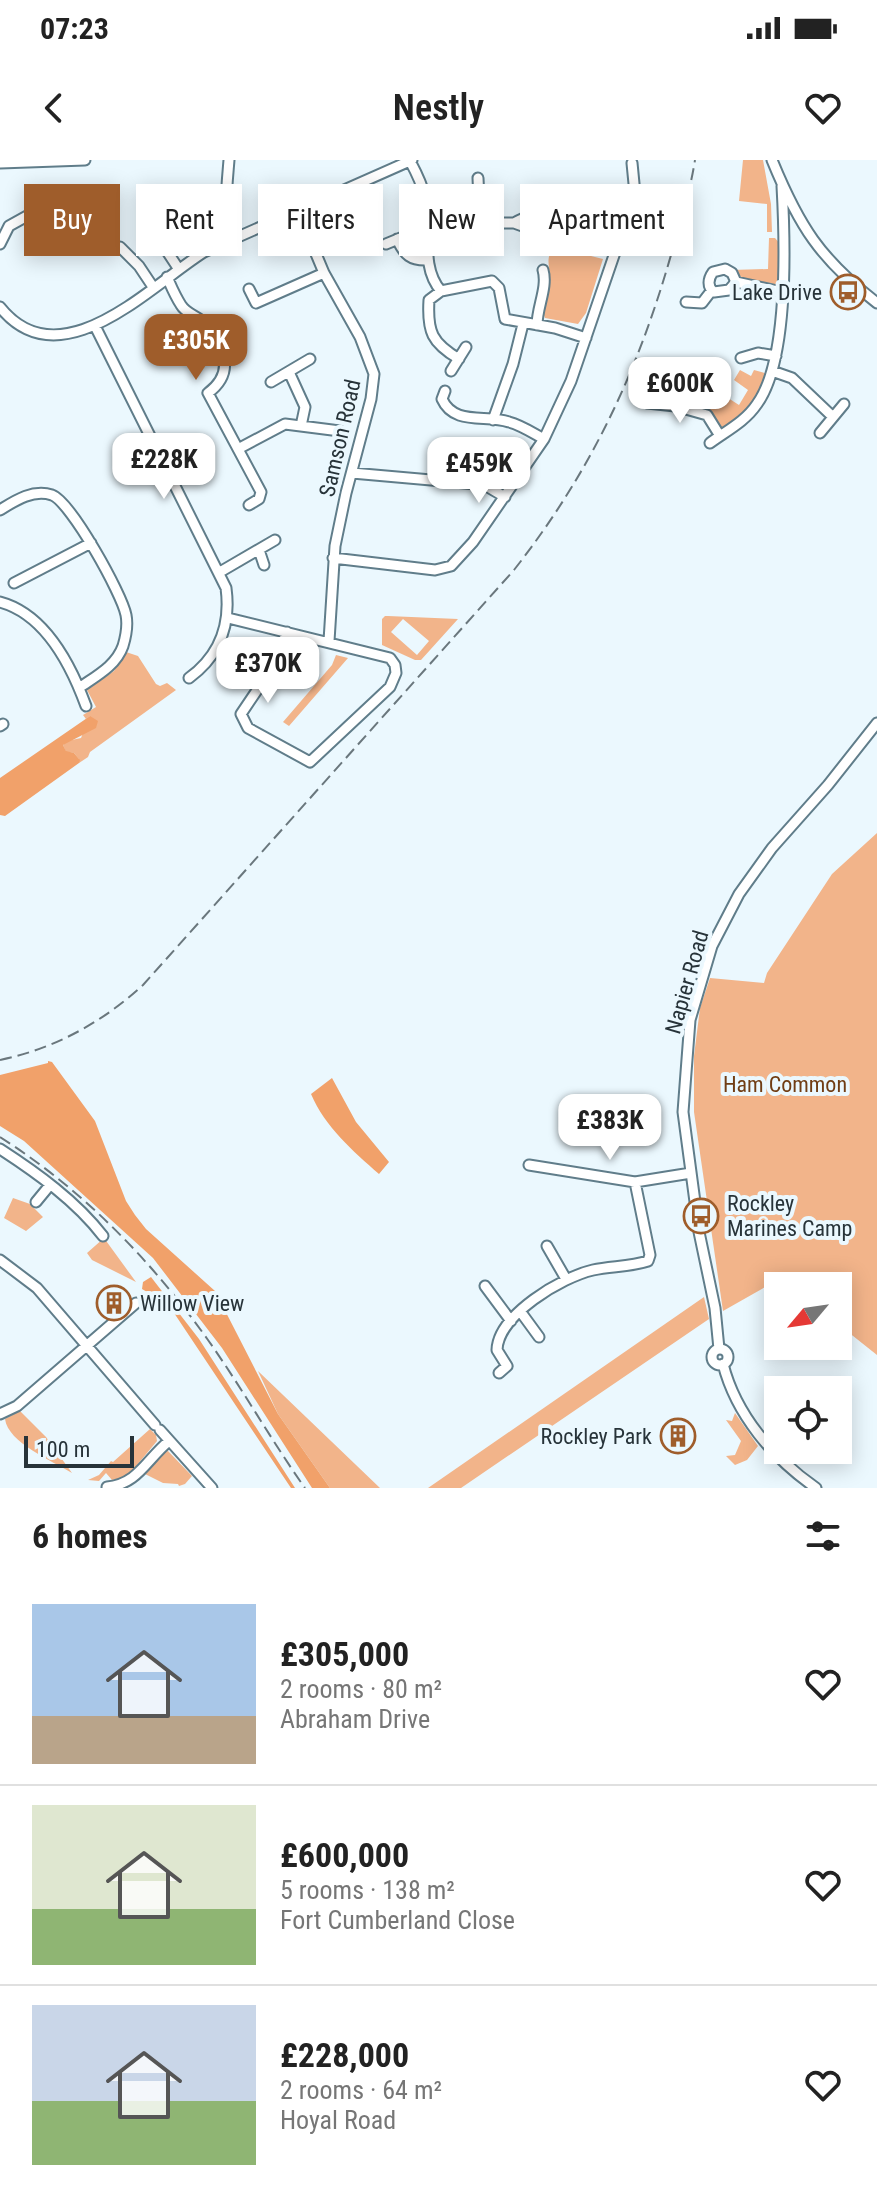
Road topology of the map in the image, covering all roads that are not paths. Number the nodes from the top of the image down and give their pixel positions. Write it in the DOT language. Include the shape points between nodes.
graph roads {
  1 [pos="85,160"];
  2 [pos="229,160"];
  3 [pos="411,160"];
  4 [pos="772,160"];
  5 [pos="0,163"];
  6 [pos="632,163"];
  7 [pos="228,184"];
  8 [pos="358,184"];
  9 [pos="420,184"];
  10 [pos="634,184"];
  11 [pos="782,186"];
  12 [pos="24,218"];
  13 [pos="803,228"];
  14 [pos="785,234"];
  15 [pos="0,244"];
  16 [pos="386,244"];
  17 [pos="120,247"];
  18 [pos="170,256"];
  19 [pos="198,256"];
  20 [pos="317,256"];
  21 [pos="428,256"];
  22 [pos="614,256"];
  23 [pos="428,260"];
  24 [pos="178,268"];
  25 [pos="543,270"];
  26 [pos="324,273"];
  27 [pos="167,277"];
  28 [pos="736,282"];
  29 [pos="153,287"];
  30 [pos="249,289"];
  31 [pos="712,290"];
  32 [pos="441,291"];
  33 [pos="782,292"];
  34 [pos="686,302"];
  35 [pos="877,303"];
  36 [pos="0,307"];
  37 [pos="523,324"];
  38 [pos="537,325"];
  39 [pos="95,326"];
  40 [pos="586,338"];
  41 [pos="466,347"];
  42 [pos="776,356"];
  43 [pos="741,358"];
  44 [pos="310,359"];
  45 [pos="459,359"];
  46 [pos="451,371"];
  47 [pos="772,371"];
  48 [pos="289,372"];
  49 [pos="571,381"];
  50 [pos="271,382"];
  51 [pos="584,385"];
  52 [pos="445,391"];
  53 [pos="647,403"];
  54 [pos="844,404"];
  55 [pos="833,417"];
  56 [pos="493,420"];
  57 [pos="301,426"];
  58 [pos="340,431"];
  59 [pos="820,433"];
  60 [pos="720,436"];
  61 [pos="544,439"];
  62 [pos="710,443"];
  63 [pos="238,449"];
  64 [pos="352,473"];
  65 [pos="505,497"];
  66 [pos="249,505"];
  67 [pos="0,510"];
  68 [pos="275,540"];
  69 [pos="91,543"];
  70 [pos="259,550"];
  71 [pos="333,558"];
  72 [pos="264,565"];
  73 [pos="220,572"];
  74 [pos="14,583"];
  75 [pos="0,602"];
  76 [pos="228,618"];
  77 [pos="287,632"];
  78 [pos="329,641"];
  79 [pos="189,678"];
  80 [pos="79,688"];
  81 [pos="86,706"];
  82 [pos="877,723"];
  83 [pos="0,1149"];
  84 [pos="529,1165"];
  85 [pos="691,1173"];
  86 [pos="635,1182"];
  87 [pos="50,1185"];
  88 [pos="36,1202"];
  89 [pos="103,1236"];
  90 [pos="547,1246"];
  91 [pos="0,1260"];
  92 [pos="566,1279"];
  93 [pos="485,1286"];
  94 [pos="136,1303"];
  95 [pos="520,1311"];
  96 [pos="511,1321"];
  97 [pos="539,1337"];
  98 [pos="86,1347"];
  99 [pos="499,1373"];
  100 [pos="0,1414"];
  101 [pos="169,1441"];
  102 [pos="107,1487"];
  103 [pos="212,1488"];
  104 [pos="816,1488"];
  1 -- 5 [label="street"];
  2 -- 7 [label="street"];
  3 -- 8 [label="street"];
  3 -- 9 [label="street"];
  4 -- 11 [label="street"];
  6 -- 10 [label="street"];
  11 -- 13 [label="street"];
  11 -- 14 [label="street"];
  12 -- 15 [label="street" via="9,226"];
  13 -- 14 [label="street"];
  13 -- 35 [label="street" via="834,268"];
  14 -- 33 [label="street"];
  16 -- 23 [label="street" via="400,238 407,256"];
  17 -- 29 [label="street"];
  18 -- 24 [label="street"];
  19 -- 24 [label="street"];
  20 -- 26 [label="street, Samson Road"];
  21 -- 23 [label="street"];
  22 -- 40 [label="street"];
  23 -- 32 [label="street"];
  24 -- 27 [label="street"];
  25 -- 38 [label="street" via="546,281"];
  26 -- 30 [label="street" via="256,303"];
  26 -- 64 [label="street, Samson Road" via="374,374"];
  27 -- 29 [label="street"];
  27 -- 63 [label="street" via="182,308 204,323 225,360 226,372 208,393"];
  28 -- 31 [label="street" via="726,291"];
  28 -- 31 [label="street" via="729,271 718,269 710,277"];
  28 -- 33 [label="street"];
  29 -- 39 [label="street"];
  31 -- 34 [label="street" via="702,303"];
  32 -- 37 [label="street" via="492,281 500,290 504,319"];
  32 -- 45 [label="street" via="428,304 434,338 442,350"];
  33 -- 42 [label="street"];
  36 -- 39 [label="street" via="21,326 40,332 62,335"];
  37 -- 38 [label="street"];
  37 -- 56 [label="street"];
  38 -- 40 [label="street"];
  39 -- 73 [label="street"];
  40 -- 49 [label="street"];
  41 -- 45 [label="street"];
  42 -- 43 [label="street" via="758,353"];
  42 -- 47 [label="street"];
  44 -- 48 [label="street"];
  45 -- 46 [label="street"];
  47 -- 55 [label="street" via="792,378"];
  47 -- 60 [label="street" via="758,404"];
  48 -- 50 [label="street"];
  48 -- 57 [label="street" via="305,407"];
  49 -- 51 [label="street"];
  49 -- 61 [label="street"];
  52 -- 56 [label="street" via="443,412"];
  53 -- 60 [label="street" via="707,415"];
  54 -- 55 [label="street"];
  55 -- 59 [label="street"];
  56 -- 61 [label="street" via="508,421"];
  57 -- 58 [label="street"];
  57 -- 63 [label="street" via="285,424"];
  60 -- 62 [label="street"];
  61 -- 65 [label="street"];
  63 -- 66 [label="street" via="261,492"];
  64 -- 65 [label="street" via="476,484"];
  64 -- 71 [label="street, Samson Road"];
  65 -- 71 [label="street" via="451,566 435,570"];
  67 -- 69 [label="street" via="22,497 55,496"];
  68 -- 70 [label="street"];
  69 -- 74 [label="street"];
  69 -- 80 [label="street" via="121,601 126,633 114,663"];
  70 -- 72 [label="street"];
  70 -- 73 [label="street"];
  71 -- 78 [label="street, Samson Road"];
  73 -- 76 [label="street"];
  75 -- 80 [label="street" via="38,621"];
  76 -- 77 [label="street"];
  76 -- 79 [label="street" via="212,657"];
  77 -- 78 [label="street"];
  77 -- 78 [label="street" via="272,668 241,714 248,728 310,762 390,687 396,673 390,658"];
  80 -- 81 [label="street"];
  82 -- 85 [label="street, Napier Road" via="772,848 739,894 712,946 686,1052 683,1112"];
  83 -- 87 [label="street"];
  84 -- 86 [label="street"];
  85 -- 86 [label="street"];
  85 -- 104 [label="street, Napier Road" via="729,1387 766,1445"];
  86 -- 92 [label="street" via="648,1261"];
  87 -- 88 [label="street"];
  87 -- 89 [label="street"];
  90 -- 92 [label="street"];
  91 -- 98 [label="street" via="37,1288"];
  92 -- 95 [label="street"];
  93 -- 96 [label="street"];
  94 -- 98 [label="street"];
  95 -- 96 [label="street"];
  95 -- 97 [label="street"];
  96 -- 99 [label="street" via="497,1343 507,1366"];
  98 -- 100 [label="street" via="17,1406"];
  98 -- 101 [label="street"];
  101 -- 102 [label="street" via="131,1481"];
  101 -- 103 [label="street"];
}
